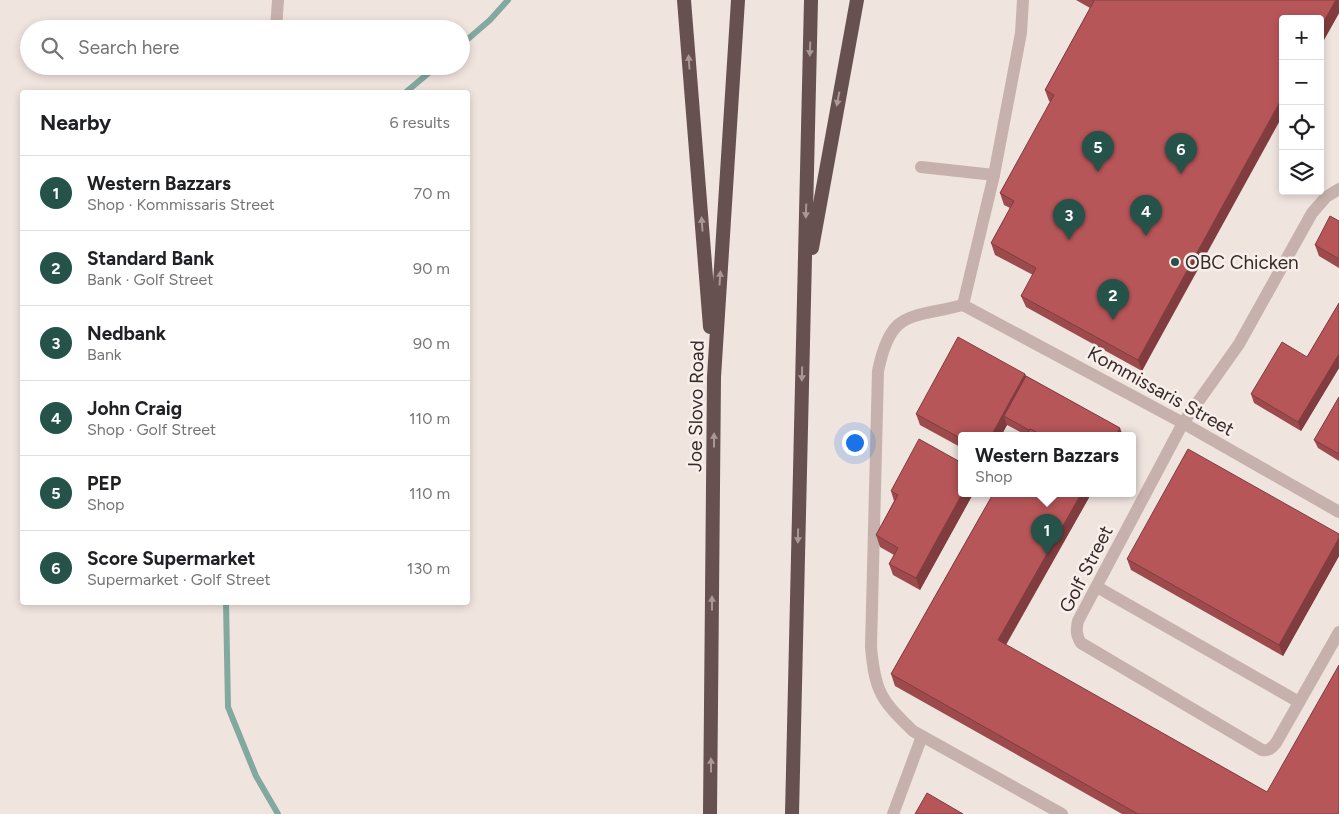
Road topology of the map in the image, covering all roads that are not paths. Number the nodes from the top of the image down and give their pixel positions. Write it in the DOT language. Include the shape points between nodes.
graph roads {
  1 [pos="278,0"];
  2 [pos="684,0"];
  3 [pos="738,0"];
  4 [pos="812,0"];
  5 [pos="857,0"];
  6 [pos="1023,0"];
  7 [pos="277,20"];
  8 [pos="920,168"];
  9 [pos="994,175"];
  10 [pos="1339,189"];
  11 [pos="803,297"];
  12 [pos="963,305"];
  13 [pos="714,377"];
  14 [pos="1183,423"];
  15 [pos="1339,512"];
  16 [pos="1097,587"];
  17 [pos="1339,632"];
  18 [pos="1300,702"];
  19 [pos="922,736"];
  20 [pos="710,814"];
  21 [pos="792,814"];
  22 [pos="893,814"];
  23 [pos="1062,814"];
  1 -- 7 [label="street"];
  13 -- 2 [label="highway, one-way"];
  13 -- 3 [label="highway, Joe Slovo Road, one-way"];
  4 -- 11 [label="highway, one-way"];
  5 -- 11 [label="highway, one-way"];
  6 -- 9 [label="street" via="1021,33"];
  8 -- 9 [label="street"];
  9 -- 12 [label="street"];
  10 -- 14 [label="street, Golf Street" via="1326,197 1312,213 1239,344"];
  11 -- 21 [label="highway, one-way"];
  12 -- 14 [label="street, Kommissaris Street"];
  12 -- 19 [label="street" via="917,314 899,323 891,331 883,349 878,371 871,647 874,676 881,696 895,714"];
  20 -- 13 [label="highway, Joe Slovo Road, one-way"];
  14 -- 15 [label="street, Kommissaris Street"];
  14 -- 16 [label="street, Golf Street"];
  16 -- 18 [label="street"];
  16 -- 18 [label="street, Golf Street" via="1078,621 1076,630 1081,644 1262,750 1269,750 1276,743"];
  17 -- 18 [label="street, Golf Street"];
  19 -- 22 [label="street"];
  19 -- 23 [label="street"];
}
